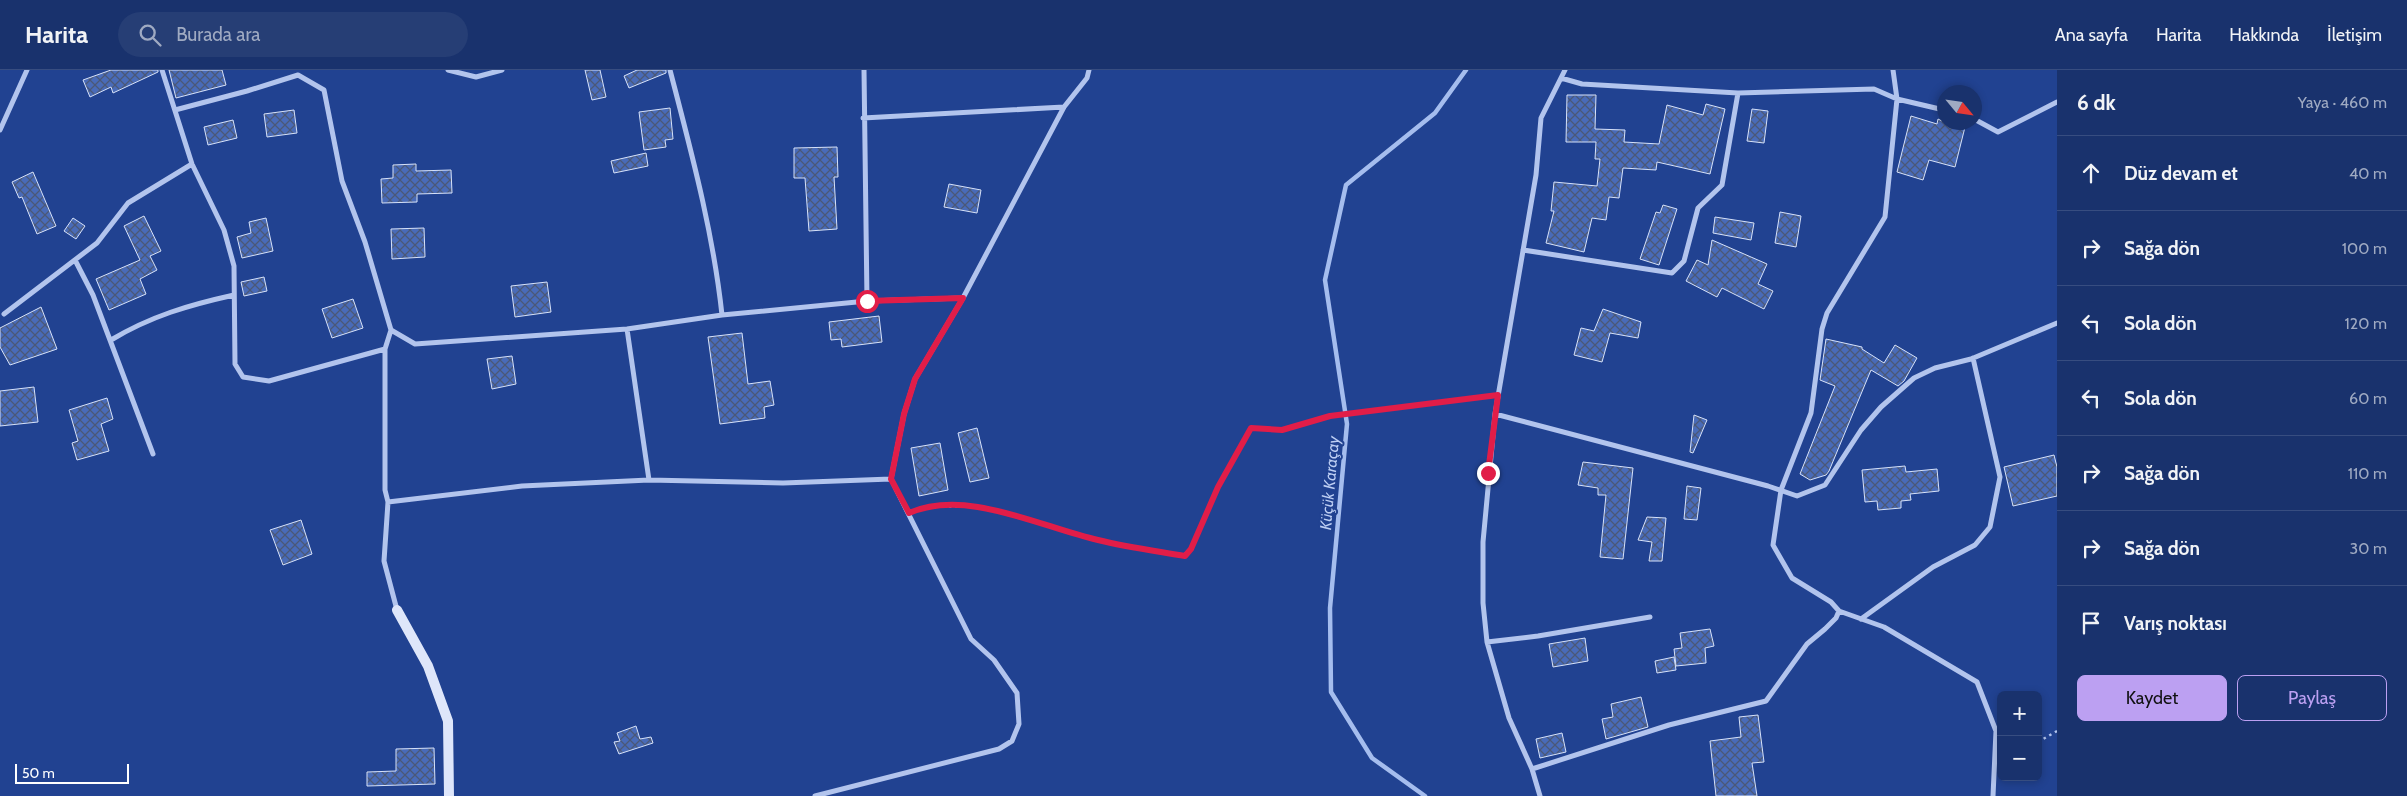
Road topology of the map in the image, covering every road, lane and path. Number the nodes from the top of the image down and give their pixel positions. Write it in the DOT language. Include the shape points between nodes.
graph roads {
  1 [pos="27,70"];
  2 [pos="162,70"];
  3 [pos="283,70"];
  4 [pos="448,70"];
  5 [pos="502,70"];
  6 [pos="670,70"];
  7 [pos="864,70"];
  8 [pos="1089,70"];
  9 [pos="1565,70"];
  10 [pos="1893,70"];
  11 [pos="286,78"];
  12 [pos="1561,78"];
  13 [pos="1738,93"];
  14 [pos="1897,99"];
  15 [pos="2057,102"];
  16 [pos="1064,107"];
  17 [pos="1937,108"];
  18 [pos="175,110"];
  19 [pos="863,118"];
  20 [pos="1982,123"];
  21 [pos="0,130"];
  22 [pos="192,164"];
  23 [pos="1523,250"];
  24 [pos="75,260"];
  25 [pos="234,295"];
  26 [pos="963,298"];
  27 [pos="867,301"];
  28 [pos="4,314"];
  29 [pos="722,314"];
  30 [pos="2057,323"];
  31 [pos="627,328"];
  32 [pos="391,330"];
  33 [pos="111,340"];
  34 [pos="385,349"];
  35 [pos="1973,358"];
  36 [pos="1498,395"];
  37 [pos="1495,414"];
  38 [pos="153,454"];
  39 [pos="891,479"];
  40 [pos="649,480"];
  41 [pos="1781,490"];
  42 [pos="388,502"];
  43 [pos="909,513"];
  44 [pos="397,610"];
  45 [pos="1839,611"];
  46 [pos="1650,617"];
  47 [pos="1861,619"];
  48 [pos="1487,642"];
  49 [pos="2057,731"];
  50 [pos="2042,740"];
  51 [pos="1532,768"];
  52 [pos="449,796"];
  53 [pos="816,796"];
  54 [pos="1540,796"];
  55 [pos="1993,796"];
  1 -- 21 [label="street"];
  2 -- 18 [label="street"];
  3 -- 11 [label="street"];
  4 -- 5 [label="street" via="476,77"];
  6 -- 29 [label="street" via="700,188"];
  7 -- 19 [label="street"];
  8 -- 16 [label="street" via="1087,78"];
  9 -- 12 [label="street"];
  10 -- 14 [label="street"];
  11 -- 18 [label="street"];
  11 -- 32 [label="street" via="298,75 324,90 342,180"];
  12 -- 13 [label="street" via="1582,84"];
  12 -- 23 [label="street" via="1541,118 1536,175"];
  13 -- 14 [label="street" via="1874,89"];
  13 -- 23 [label="street" via="1722,185 1698,208 1684,262 1672,273"];
  14 -- 17 [label="street"];
  14 -- 41 [label="street" via="1885,217 1827,313 1811,413"];
  15 -- 20 [label="street" via="1998,132"];
  16 -- 19 [label="street"];
  16 -- 26 [label="street"];
  18 -- 22 [label="street"];
  19 -- 27 [label="street"];
  22 -- 24 [label="street" via="128,203 97,242"];
  22 -- 25 [label="street" via="224,230 234,266"];
  23 -- 36 [label="street"];
  24 -- 28 [label="street"];
  24 -- 33 [label="street"];
  25 -- 33 [label="street" via="184,306"];
  25 -- 34 [label="street" via="235,364 242,377 269,382"];
  26 -- 27 [label="street"];
  26 -- 39 [label="street" via="915,379 904,414"];
  27 -- 29 [label="street"];
  29 -- 31 [label="street"];
  30 -- 35 [label="street"];
  31 -- 32 [label="street" via="416,344"];
  31 -- 40 [label="street"];
  32 -- 34 [label="street"];
  33 -- 38 [label="street"];
  34 -- 42 [label="street" via="385,490"];
  35 -- 41 [label="street" via="1935,368 1914,378 1881,406 1861,430 1826,486 1797,496"];
  35 -- 47 [label="street" via="2000,477 1990,527 1975,545 1933,567"];
  36 -- 37 [label="street"];
  36 -- 43 [label="path" via="1335,415 1282,430 1251,428 1185,556 1097,540 977,506 924,506"];
  37 -- 41 [label="street"];
  37 -- 48 [label="street" via="1483,542"];
  39 -- 40 [label="street" via="783,483"];
  39 -- 43 [label="street"];
  40 -- 42 [label="street" via="522,486"];
  41 -- 45 [label="street" via="1774,545 1792,578 1831,602"];
  42 -- 44 [label="street" via="384,561"];
  43 -- 53 [label="street" via="971,639 994,660 1017,694 1019,724 1012,741 999,749"];
  44 -- 52 [label="street" via="428,666 448,721"];
  45 -- 47 [label="street"];
  45 -- 51 [label="street" via="1830,624 1807,644 1766,701 1670,725"];
  46 -- 48 [label="street"];
  47 -- 55 [label="street" via="1884,627 1977,682 1996,731"];
  48 -- 51 [label="street" via="1510,718"];
  49 -- 50 [label="path"];
  51 -- 54 [label="street"];
}
